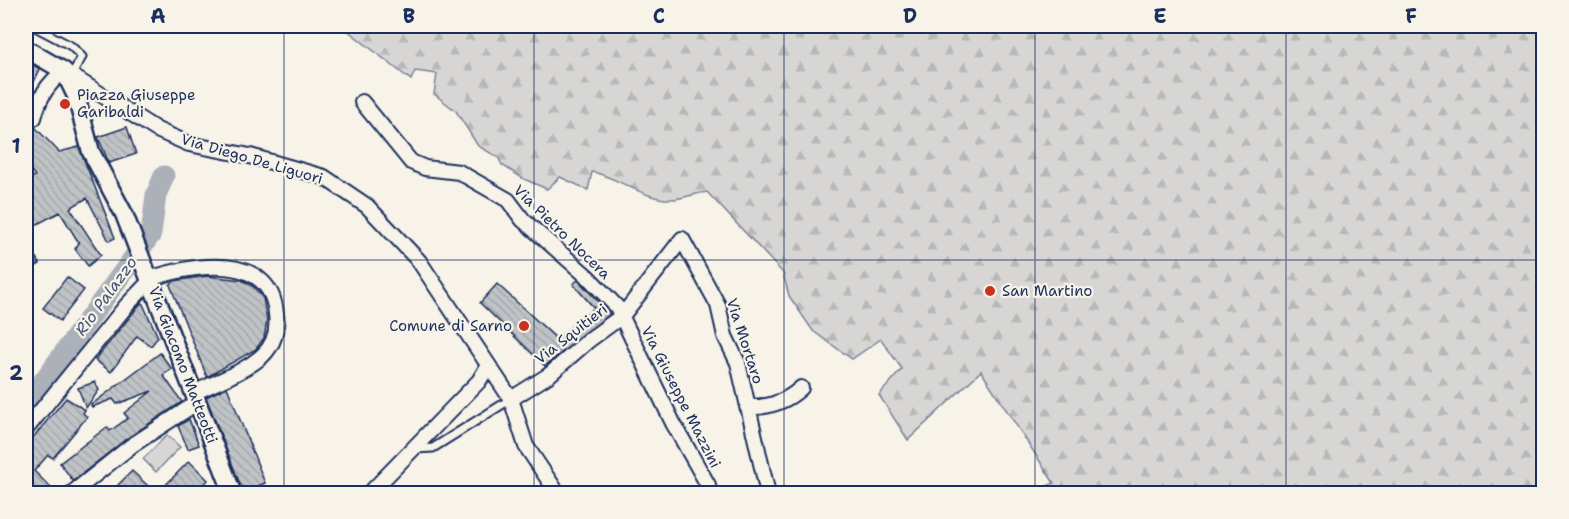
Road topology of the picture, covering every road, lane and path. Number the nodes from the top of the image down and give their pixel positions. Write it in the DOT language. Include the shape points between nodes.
graph roads {
  1 [pos="33,26"];
  2 [pos="26,49"];
  3 [pos="68,74"];
  4 [pos="96,92"];
  5 [pos="76,96"];
  6 [pos="362,102"];
  7 [pos="34,118"];
  8 [pos="682,239"];
  9 [pos="148,276"];
  10 [pos="622,316"];
  11 [pos="488,366"];
  12 [pos="801,388"];
  13 [pos="196,398"];
  14 [pos="511,399"];
  15 [pos="747,407"];
  16 [pos="26,429"];
  17 [pos="412,450"];
  18 [pos="71,494"];
  19 [pos="233,494"];
  20 [pos="369,494"];
  21 [pos="558,494"];
  22 [pos="710,494"];
  23 [pos="768,494"];
  1 -- 3 [label="lane" via="71,46 82,57"];
  2 -- 3 [label="street, Via Diego De Liguori"];
  3 -- 4 [label="street, Via Diego De Liguori"];
  3 -- 5 [label="street, Via Giacomo Matteotti"];
  3 -- 7 [label="street" via="51,81"];
  4 -- 5 [label="street"];
  4 -- 11 [label="street, Via Diego De Liguori" via="157,130 189,144 324,177 367,206 419,261"];
  5 -- 9 [label="street, Via Giacomo Matteotti" via="91,152 124,214"];
  6 -- 10 [label="street, Via Pietro Nocera" via="411,162 425,168 459,172 508,200 512,209 588,278"];
  8 -- 10 [label="street, Via Squitieri"];
  8 -- 15 [label="street, Via Mortaro" via="718,305 725,336 738,363"];
  9 -- 13 [label="street, Via Giacomo Matteotti"];
  9 -- 13 [label="street" via="223,266 246,270 272,294 278,329 263,355"];
  9 -- 16 [label="street"];
  10 -- 14 [label="street, Via Squitieri" via="549,375"];
  10 -- 22 [label="street, Via Giuseppe Mazzini"];
  11 -- 14 [label="street, Via Diego De Liguori"];
  11 -- 17 [label="street" via="479,381"];
  12 -- 15 [label="street" via="765,407"];
  13 -- 18 [label="street"];
  13 -- 19 [label="street, Via Giacomo Matteotti"];
  14 -- 17 [label="lane" via="433,448"];
  14 -- 21 [label="street, Via Diego De Liguori" via="526,446"];
  15 -- 23 [label="street, Via Mortaro"];
  17 -- 20 [label="street"];
}
